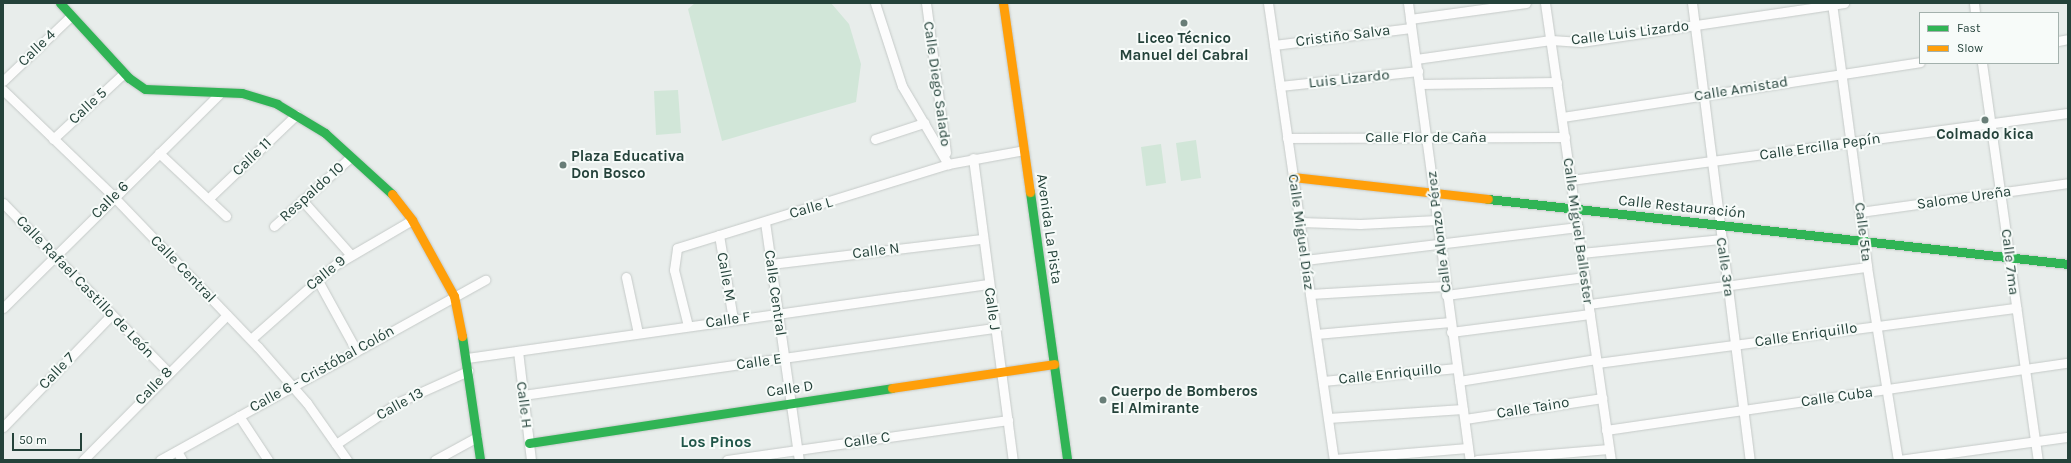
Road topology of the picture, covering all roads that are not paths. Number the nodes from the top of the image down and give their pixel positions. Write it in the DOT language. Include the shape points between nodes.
graph roads {
  1 [pos="60,3"];
  2 [pos="875,3"];
  3 [pos="926,3"];
  4 [pos="1003,3"];
  5 [pos="1268,3"];
  6 [pos="1408,3"];
  7 [pos="1526,3"];
  8 [pos="1546,3"];
  9 [pos="1692,3"];
  10 [pos="1844,3"];
  11 [pos="1832,4"];
  12 [pos="71,16"];
  13 [pos="1411,23"];
  14 [pos="1694,24"];
  15 [pos="1551,40"];
  16 [pos="1274,45"];
  17 [pos="1416,58"];
  18 [pos="1919,62"];
  19 [pos="1982,64"];
  20 [pos="1418,71"];
  21 [pos="124,73"];
  22 [pos="1842,74"];
  23 [pos="3,81"];
  24 [pos="1557,82"];
  25 [pos="1420,84"];
  26 [pos="1280,86"];
  27 [pos="3,90"];
  28 [pos="218,95"];
  29 [pos="1703,95"];
  30 [pos="2068,113"];
  31 [pos="296,115"];
  32 [pos="1562,117"];
  33 [pos="924,123"];
  34 [pos="1991,124"];
  35 [pos="1565,137"];
  36 [pos="1287,138"];
  37 [pos="53,139"];
  38 [pos="875,139"];
  39 [pos="1427,139"];
  40 [pos="1851,143"];
  41 [pos="1024,150"];
  42 [pos="159,153"];
  43 [pos="351,157"];
  44 [pos="974,158"];
  45 [pos="1712,161"];
  46 [pos="948,164"];
  47 [pos="1293,177"];
  48 [pos="1571,180"];
  49 [pos="2068,183"];
  50 [pos="2001,192"];
  51 [pos="1434,193"];
  52 [pos="113,196"];
  53 [pos="208,199"];
  54 [pos="302,200"];
  55 [pos="3,203"];
  56 [pos="1574,209"];
  57 [pos="1860,212"];
  58 [pos="226,216"];
  59 [pos="412,220"];
  60 [pos="1437,220"];
  61 [pos="765,222"];
  62 [pos="1300,222"];
  63 [pos="1719,225"];
  64 [pos="274,226"];
  65 [pos="1578,227"];
  66 [pos="719,235"];
  67 [pos="982,239"];
  68 [pos="1722,239"];
  69 [pos="1864,241"];
  70 [pos="1440,244"];
  71 [pos="1581,253"];
  72 [pos="350,254"];
  73 [pos="55,256"];
  74 [pos="2009,258"];
  75 [pos="1305,260"];
  76 [pos="771,264"];
  77 [pos="2068,264"];
  78 [pos="1867,267"];
  79 [pos="626,277"];
  80 [pos="1585,277"];
  81 [pos="317,279"];
  82 [pos="485,280"];
  83 [pos="988,284"];
  84 [pos="1728,286"];
  85 [pos="1446,290"];
  86 [pos="1310,294"];
  87 [pos="454,296"];
  88 [pos="1588,304"];
  89 [pos="3,308"];
  90 [pos="2016,308"];
  91 [pos="778,313"];
  92 [pos="1590,314"];
  93 [pos="111,315"];
  94 [pos="227,315"];
  95 [pos="733,320"];
  96 [pos="1450,322"];
  97 [pos="1877,325"];
  98 [pos="688,326"];
  99 [pos="994,328"];
  100 [pos="1451,332"];
  101 [pos="638,333"];
  102 [pos="1316,334"];
  103 [pos="250,339"];
  104 [pos="1735,345"];
  105 [pos="356,350"];
  106 [pos="518,351"];
  107 [pos="467,358"];
  108 [pos="784,359"];
  109 [pos="1597,361"];
  110 [pos="2068,363"];
  111 [pos="1054,364"];
  112 [pos="1456,368"];
  113 [pos="2026,369"];
  114 [pos="468,371"];
  115 [pos="168,372"];
  116 [pos="1001,372"];
  117 [pos="1323,381"];
  118 [pos="1458,381"];
  119 [pos="292,386"];
  120 [pos="1888,389"];
  121 [pos="523,395"];
  122 [pos="1602,398"];
  123 [pos="791,403"];
  124 [pos="1463,409"];
  125 [pos="1743,410"];
  126 [pos="239,416"];
  127 [pos="1328,418"];
  128 [pos="1464,419"];
  129 [pos="1008,420"];
  130 [pos="3,427"];
  131 [pos="1606,430"];
  132 [pos="2068,436"];
  133 [pos="477,437"];
  134 [pos="2036,441"];
  135 [pos="529,443"];
  136 [pos="336,444"];
  137 [pos="1468,448"];
  138 [pos="798,449"];
  139 [pos="1609,449"];
  140 [pos="177,451"];
  141 [pos="1334,459"];
  142 [pos="83,460"];
  143 [pos="160,460"];
  144 [pos="182,460"];
  145 [pos="268,460"];
  146 [pos="347,460"];
  147 [pos="435,460"];
  148 [pos="480,460"];
  149 [pos="531,460"];
  150 [pos="727,460"];
  151 [pos="799,460"];
  152 [pos="1013,460"];
  153 [pos="1067,460"];
  154 [pos="1470,460"];
  155 [pos="1477,460"];
  156 [pos="1611,460"];
  157 [pos="1750,460"];
  158 [pos="1899,460"];
  159 [pos="2038,460"];
  1 -- 12 [label="street"];
  2 -- 33 [label="street" via="902,86"];
  3 -- 46 [label="street, Calle Diego Salado"];
  4 -- 41 [label="street, Avenida La Pista"];
  5 -- 16 [label="street, Calle Miguel Díaz"];
  6 -- 13 [label="street, Calle Alonzo Pérez"];
  7 -- 13 [label="street, Cristiño Salva"];
  8 -- 15 [label="street, Calle Miguel Ballester"];
  9 -- 14 [label="street, Calle 3ra"];
  10 -- 11 [label="street, Calle Luis Lizardo"];
  11 -- 14 [label="street, Calle Luis Lizardo"];
  11 -- 22 [label="street, Calle 5ta"];
  12 -- 21 [label="street"];
  12 -- 23 [label="street, Calle 4"];
  13 -- 16 [label="street, Cristiño Salva"];
  13 -- 17 [label="street, Calle Alonzo Pérez"];
  14 -- 15 [label="street, Calle Luis Lizardo" via="1581,42"];
  14 -- 29 [label="street, Calle 3ra"];
  15 -- 17 [label="street, Calle Luis Lizardo"];
  15 -- 24 [label="street, Calle Miguel Ballester"];
  16 -- 26 [label="street, Calle Miguel Díaz"];
  17 -- 20 [label="street, Calle Alonzo Pérez"];
  18 -- 22 [label="street, Calle Amistad"];
  19 -- 34 [label="street, Calle 7ma"];
  20 -- 25 [label="street, Calle Alonzo Pérez"];
  20 -- 26 [label="street, Luis Lizardo"];
  21 -- 28 [label="street" via="145,89 203,90"];
  21 -- 37 [label="street, Calle 5"];
  22 -- 29 [label="street, Calle Amistad"];
  22 -- 40 [label="street, Calle 5ta"];
  24 -- 25 [label="street"];
  24 -- 32 [label="street, Calle Miguel Ballester"];
  25 -- 39 [label="street, Calle Alonzo Pérez"];
  26 -- 36 [label="street, Calle Miguel Díaz"];
  27 -- 37 [label="street, Calle Central"];
  28 -- 31 [label="street" via="242,93 277,104"];
  28 -- 42 [label="street, Calle 6"];
  29 -- 32 [label="street, Calle Amistad"];
  29 -- 45 [label="street, Calle 3ra"];
  30 -- 34 [label="street, Calle Ercilla Pepín"];
  31 -- 43 [label="street" via="325,133"];
  31 -- 53 [label="street, Calle 11"];
  32 -- 35 [label="street, Calle Miguel Ballester"];
  33 -- 38 [label="street"];
  33 -- 46 [label="street"];
  34 -- 40 [label="street, Calle Ercilla Pepín"];
  34 -- 50 [label="street, Calle 7ma"];
  35 -- 39 [label="street, Calle Flor de Caña"];
  35 -- 48 [label="street, Calle Miguel Ballester"];
  36 -- 39 [label="street, Calle Flor de Caña"];
  36 -- 47 [label="street, Calle Miguel Díaz"];
  37 -- 52 [label="street, Calle Central"];
  39 -- 51 [label="street, Calle Alonzo Pérez"];
  40 -- 45 [label="street, Calle Ercilla Pepín"];
  40 -- 57 [label="street, Calle 5ta"];
  41 -- 44 [label="street, Calle L"];
  41 -- 111 [label="street, Avenida La Pista"];
  42 -- 52 [label="street, Calle 6"];
  42 -- 53 [label="street"];
  43 -- 54 [label="street, Respaldo 10"];
  43 -- 59 [label="street" via="390,192"];
  44 -- 46 [label="street, Calle L"];
  44 -- 67 [label="street, Calle J"];
  45 -- 48 [label="street, Calle Ercilla Pepín"];
  45 -- 63 [label="street, Calle 3ra"];
  46 -- 61 [label="street, Calle L"];
  47 -- 51 [label="street, Calle Restauración"];
  47 -- 62 [label="street, Calle Miguel Díaz"];
  48 -- 56 [label="street, Calle Miguel Ballester"];
  49 -- 50 [label="street, Salome Ureña"];
  50 -- 57 [label="street, Salome Ureña"];
  50 -- 74 [label="street, Calle 7ma"];
  51 -- 56 [label="street, Calle Restauración"];
  51 -- 60 [label="street, Calle Alonzo Pérez"];
  52 -- 73 [label="street, Calle 6"];
  52 -- 94 [label="street, Calle Central"];
  53 -- 58 [label="street"];
  54 -- 64 [label="street, Respaldo 10"];
  54 -- 72 [label="street"];
  55 -- 73 [label="street, Calle Rafael Castillo de León"];
  56 -- 63 [label="street, Calle Restauración"];
  56 -- 65 [label="street, Calle Miguel Ballester"];
  57 -- 69 [label="street, Calle 5ta"];
  59 -- 72 [label="street, Calle 9"];
  59 -- 87 [label="street"];
  60 -- 62 [label="street" via="1360,224"];
  60 -- 70 [label="street, Calle Alonzo Pérez"];
  61 -- 66 [label="street, Calle L"];
  61 -- 76 [label="street, Calle Central"];
  62 -- 75 [label="street, Calle Miguel Díaz"];
  63 -- 68 [label="street, Calle 3ra"];
  63 -- 69 [label="street, Calle Restauración"];
  65 -- 70 [label="street"];
  65 -- 71 [label="street, Calle Miguel Ballester"];
  66 -- 95 [label="street, Calle M"];
  66 -- 98 [label="street, Calle L" via="677,248 673,257"];
  67 -- 76 [label="street, Calle N"];
  67 -- 83 [label="street, Calle J"];
  68 -- 71 [label="street"];
  68 -- 84 [label="street, Calle 3ra"];
  69 -- 74 [label="street, Calle Restauración"];
  69 -- 78 [label="street, Calle 5ta"];
  70 -- 75 [label="street"];
  70 -- 85 [label="street, Calle Alonzo Pérez"];
  71 -- 80 [label="street, Calle Miguel Ballester"];
  72 -- 81 [label="street, Calle 9"];
  73 -- 89 [label="street, Calle 6"];
  73 -- 93 [label="street, Calle Rafael Castillo de León"];
  74 -- 77 [label="street, Calle Restauración"];
  74 -- 90 [label="street, Calle 7ma"];
  75 -- 86 [label="street, Calle Miguel Díaz"];
  76 -- 91 [label="street, Calle Central"];
  78 -- 84 [label="street"];
  78 -- 97 [label="street, Calle 5ta"];
  79 -- 101 [label="street"];
  80 -- 85 [label="street"];
  80 -- 88 [label="street, Calle Miguel Ballester"];
  81 -- 103 [label="street, Calle 9"];
  81 -- 105 [label="street"];
  82 -- 87 [label="street, Calle 6 - Cristóbal Colón"];
  83 -- 91 [label="street, Calle F"];
  83 -- 99 [label="street, Calle J"];
  84 -- 88 [label="street"];
  84 -- 104 [label="street, Calle 3ra"];
  85 -- 86 [label="street"];
  85 -- 96 [label="street, Calle Alonzo Pérez"];
  86 -- 102 [label="street, Calle Miguel Díaz"];
  87 -- 105 [label="street, Calle 6 - Cristóbal Colón"];
  87 -- 107 [label="street"];
  88 -- 92 [label="street, Calle Miguel Ballester"];
  90 -- 97 [label="street, Calle Enriquillo"];
  90 -- 113 [label="street, Calle 7ma"];
  91 -- 95 [label="street, Calle F"];
  91 -- 108 [label="street, Calle Central"];
  92 -- 100 [label="street"];
  92 -- 109 [label="street, Calle Miguel Ballester"];
  93 -- 115 [label="street, Calle Rafael Castillo de León"];
  93 -- 130 [label="street, Calle 7"];
  94 -- 103 [label="street, Calle Central"];
  94 -- 115 [label="street, Calle 8"];
  95 -- 98 [label="street, Calle F"];
  96 -- 100 [label="street, Calle Alonzo Pérez"];
  96 -- 102 [label="street"];
  97 -- 104 [label="street, Calle Enriquillo"];
  97 -- 120 [label="street, Calle 5ta"];
  98 -- 101 [label="street, Calle F"];
  99 -- 108 [label="street, Calle E"];
  99 -- 116 [label="street, Calle J"];
  100 -- 112 [label="street, Calle Alonzo Pérez"];
  101 -- 106 [label="street, Calle F"];
  102 -- 117 [label="street, Calle Miguel Díaz"];
  103 -- 119 [label="street, Calle Central"];
  104 -- 109 [label="street, Calle Enriquillo"];
  104 -- 125 [label="street, Calle 3ra"];
  105 -- 119 [label="street, Calle 6 - Cristóbal Colón"];
  106 -- 107 [label="street, Calle F"];
  106 -- 121 [label="street, Calle H"];
  107 -- 114 [label="street"];
  108 -- 121 [label="street, Calle E"];
  108 -- 123 [label="street, Calle Central"];
  109 -- 118 [label="street, Calle Enriquillo"];
  109 -- 122 [label="street, Calle Miguel Ballester"];
  110 -- 113 [label="street, Calle Cuba"];
  111 -- 116 [label="street, Calle D"];
  111 -- 153 [label="street, Avenida La Pista"];
  112 -- 117 [label="street, Calle Enriquillo"];
  112 -- 118 [label="street, Calle Alonzo Pérez"];
  113 -- 120 [label="street, Calle Cuba"];
  113 -- 134 [label="street, Calle 7ma"];
  114 -- 133 [label="street"];
  114 -- 136 [label="street, Calle 13" via="399,402"];
  115 -- 142 [label="street, Calle 8"];
  116 -- 123 [label="street, Calle D"];
  116 -- 129 [label="street, Calle J"];
  117 -- 127 [label="street, Calle Miguel Díaz"];
  118 -- 124 [label="street, Calle Alonzo Pérez"];
  119 -- 126 [label="street, Calle 6 - Cristóbal Colón"];
  119 -- 136 [label="street, Calle Central"];
  120 -- 125 [label="street, Calle Cuba"];
  120 -- 158 [label="street, Calle 5ta"];
  121 -- 135 [label="street, Calle H"];
  122 -- 128 [label="street, Calle Taino"];
  122 -- 131 [label="street, Calle Miguel Ballester"];
  123 -- 135 [label="street, Calle D"];
  123 -- 138 [label="street, Calle Central"];
  124 -- 127 [label="street"];
  124 -- 128 [label="street, Calle Alonzo Pérez"];
  125 -- 131 [label="street, Calle Cuba"];
  125 -- 157 [label="street, Calle 3ra"];
  126 -- 140 [label="street, Calle 6 - Cristóbal Colón"];
  126 -- 145 [label="street"];
  127 -- 141 [label="street, Calle Miguel Díaz"];
  128 -- 137 [label="street, Calle Alonzo Pérez"];
  129 -- 138 [label="street, Calle C"];
  129 -- 152 [label="street, Calle J"];
  131 -- 139 [label="street, Calle Miguel Ballester"];
  132 -- 134 [label="street"];
  133 -- 147 [label="street"];
  133 -- 148 [label="street"];
  134 -- 158 [label="street"];
  134 -- 159 [label="street, Calle 7ma"];
  135 -- 149 [label="street, Calle H"];
  136 -- 146 [label="street, Calle Central"];
  137 -- 141 [label="street"];
  137 -- 154 [label="street, Calle Alonzo Pérez"];
  138 -- 150 [label="street, Calle C"];
  138 -- 151 [label="street, Calle Central"];
  139 -- 155 [label="street"];
  139 -- 156 [label="street, Calle Miguel Ballester"];
  140 -- 143 [label="street, Calle 6 - Cristóbal Colón"];
  140 -- 144 [label="street"];
}
